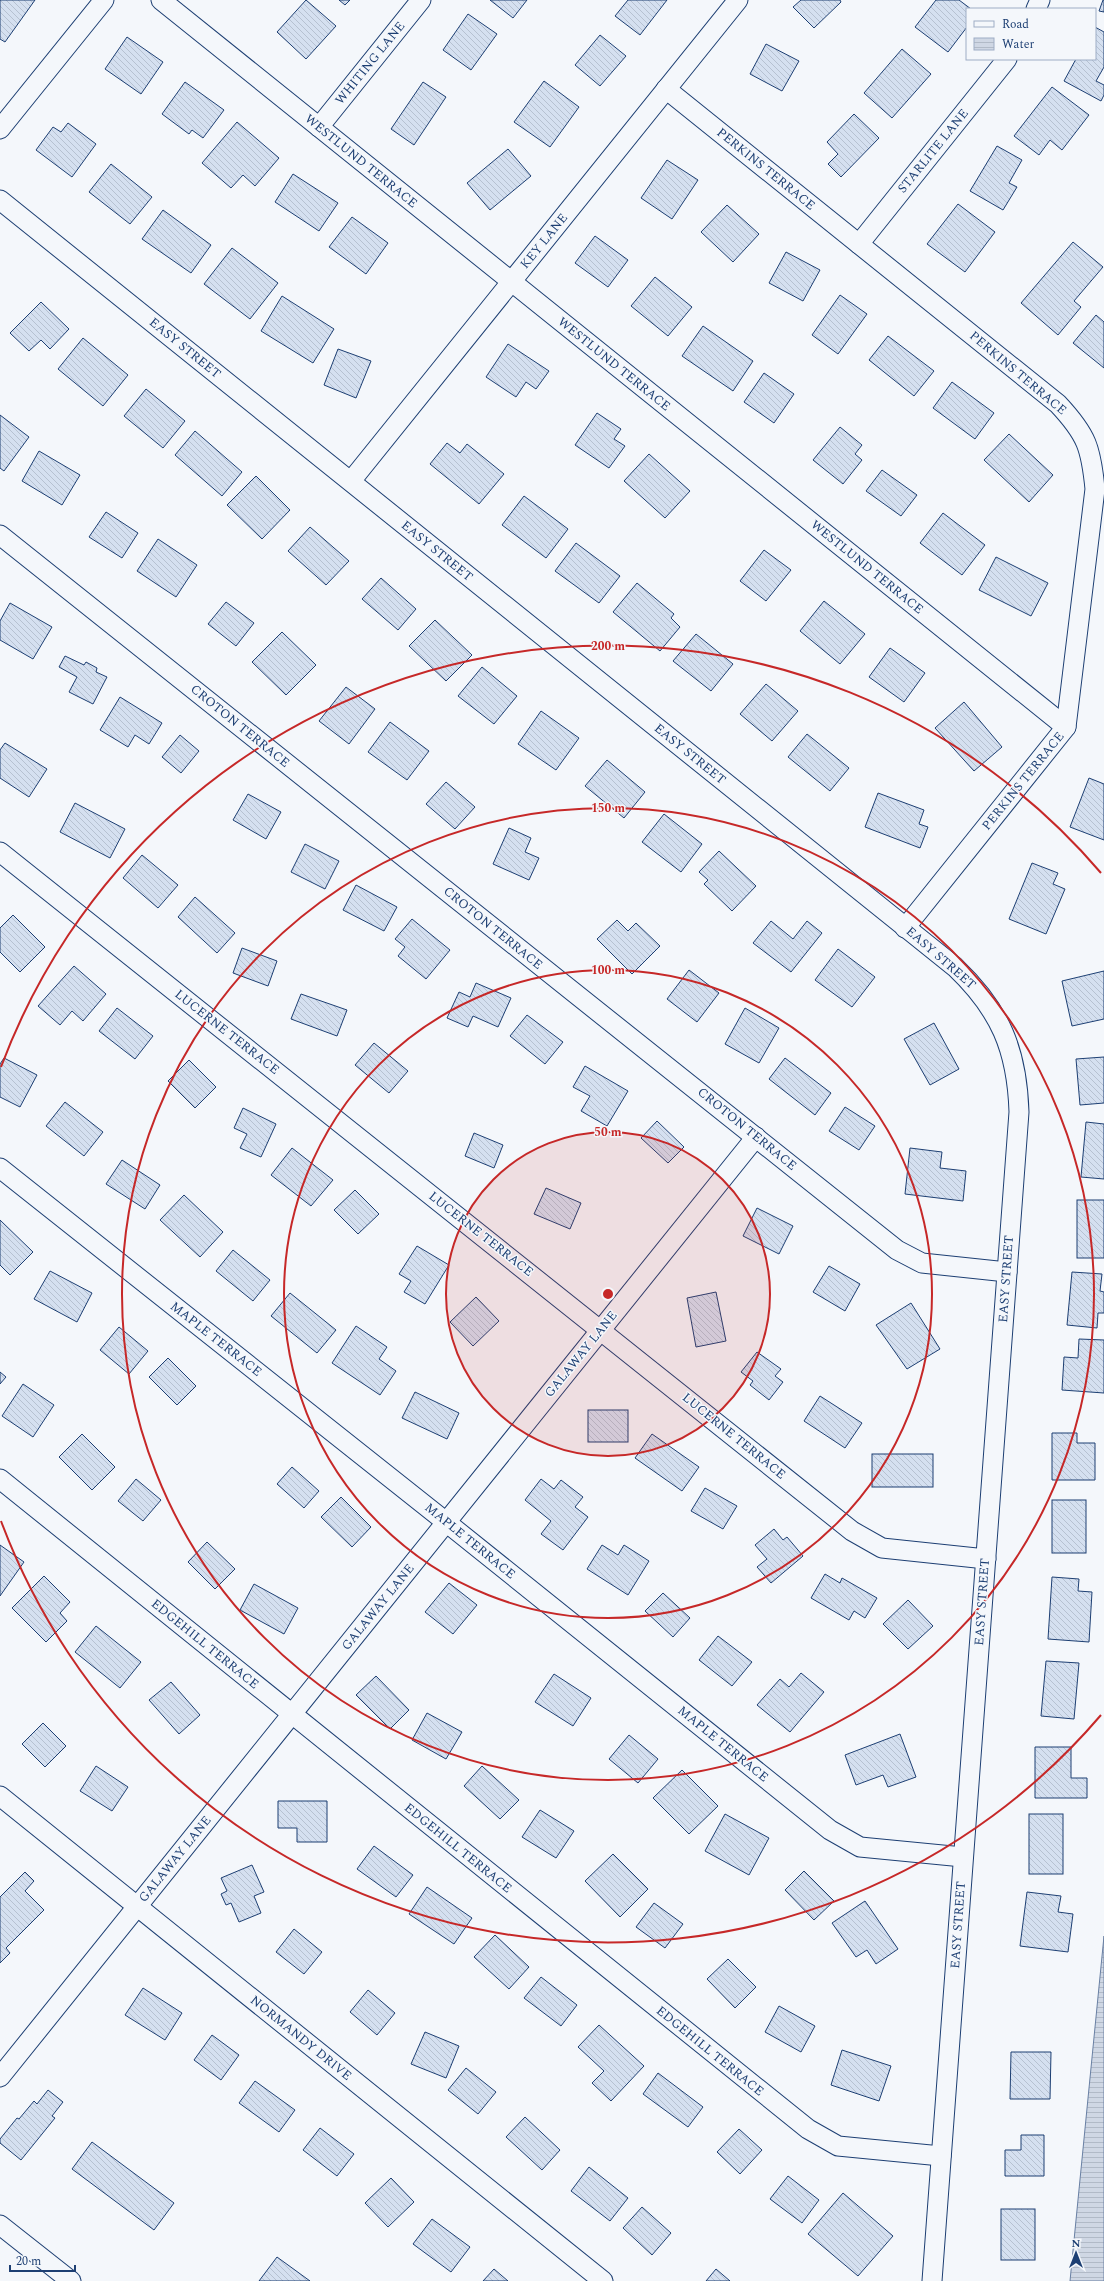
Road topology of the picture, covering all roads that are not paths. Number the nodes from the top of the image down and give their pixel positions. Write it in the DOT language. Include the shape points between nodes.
graph roads {
  1 [pos="104,0"];
  2 [pos="161,0"];
  3 [pos="421,0"];
  4 [pos="738,0"];
  5 [pos="1006,60"];
  6 [pos="666,89"];
  7 [pos="319,127"];
  8 [pos="0,129"];
  9 [pos="0,200"];
  10 [pos="859,244"];
  11 [pos="512,281"];
  12 [pos="351,481"];
  13 [pos="0,535"];
  14 [pos="1066,727"];
  15 [pos="0,852"];
  16 [pos="905,928"];
  17 [pos="756,1137"];
  18 [pos="0,1168"];
  19 [pos="1007,1272"];
  20 [pos="601,1329"];
  21 [pos="0,1479"];
  22 [pos="446,1522"];
  23 [pos="986,1559"];
  24 [pos="292,1714"];
  25 [pos="0,1796"];
  26 [pos="963,1857"];
  27 [pos="137,1906"];
  28 [pos="0,2077"];
  29 [pos="941,2156"];
  30 [pos="0,2225"];
  31 [pos="71,2281"];
  32 [pos="603,2281"];
  33 [pos="932,2281"];
  1 -- 8 [label="street"];
  2 -- 7 [label="street, WESTLUND TERRACE"];
  3 -- 7 [label="street, WHITING LANE"];
  4 -- 6 [label="street, KEY LANE"];
  5 -- 10 [label="street, STARLITE LANE"];
  6 -- 10 [label="street, PERKINS TERRACE"];
  6 -- 11 [label="street, KEY LANE"];
  7 -- 11 [label="street, WESTLUND TERRACE"];
  9 -- 12 [label="street, EASY STREET"];
  10 -- 14 [label="street, PERKINS TERRACE" via="1058,404 1077,424 1092,455 1095,489"];
  11 -- 12 [label="street, KEY LANE"];
  11 -- 14 [label="street, WESTLUND TERRACE"];
  12 -- 16 [label="street, EASY STREET"];
  13 -- 17 [label="street, CROTON TERRACE"];
  14 -- 16 [label="street, PERKINS TERRACE"];
  15 -- 20 [label="street, LUCERNE TERRACE"];
  16 -- 19 [label="street, EASY STREET" via="976,987 998,1020 1013,1058 1018,1084 1019,1112"];
  17 -- 19 [label="street, CROTON TERRACE" via="897,1250 922,1263"];
  17 -- 20 [label="street, GALAWAY LANE"];
  18 -- 22 [label="street, MAPLE TERRACE"];
  19 -- 23 [label="street, EASY STREET"];
  20 -- 22 [label="street, GALAWAY LANE"];
  20 -- 23 [label="street, LUCERNE TERRACE" via="852,1531 882,1548"];
  21 -- 24 [label="street, EDGEHILL TERRACE"];
  22 -- 24 [label="street, GALAWAY LANE"];
  22 -- 26 [label="street, MAPLE TERRACE" via="830,1830 860,1846"];
  23 -- 26 [label="street, EASY STREET"];
  24 -- 27 [label="street, GALAWAY LANE"];
  24 -- 29 [label="street, EDGEHILL TERRACE" via="808,2129 838,2146"];
  25 -- 27 [label="street, NORMANDY DRIVE"];
  26 -- 29 [label="street, EASY STREET"];
  27 -- 28 [label="street, GALAWAY LANE"];
  27 -- 32 [label="street, NORMANDY DRIVE"];
  29 -- 33 [label="street, EASY STREET"];
  30 -- 31 [label="street"];
}
